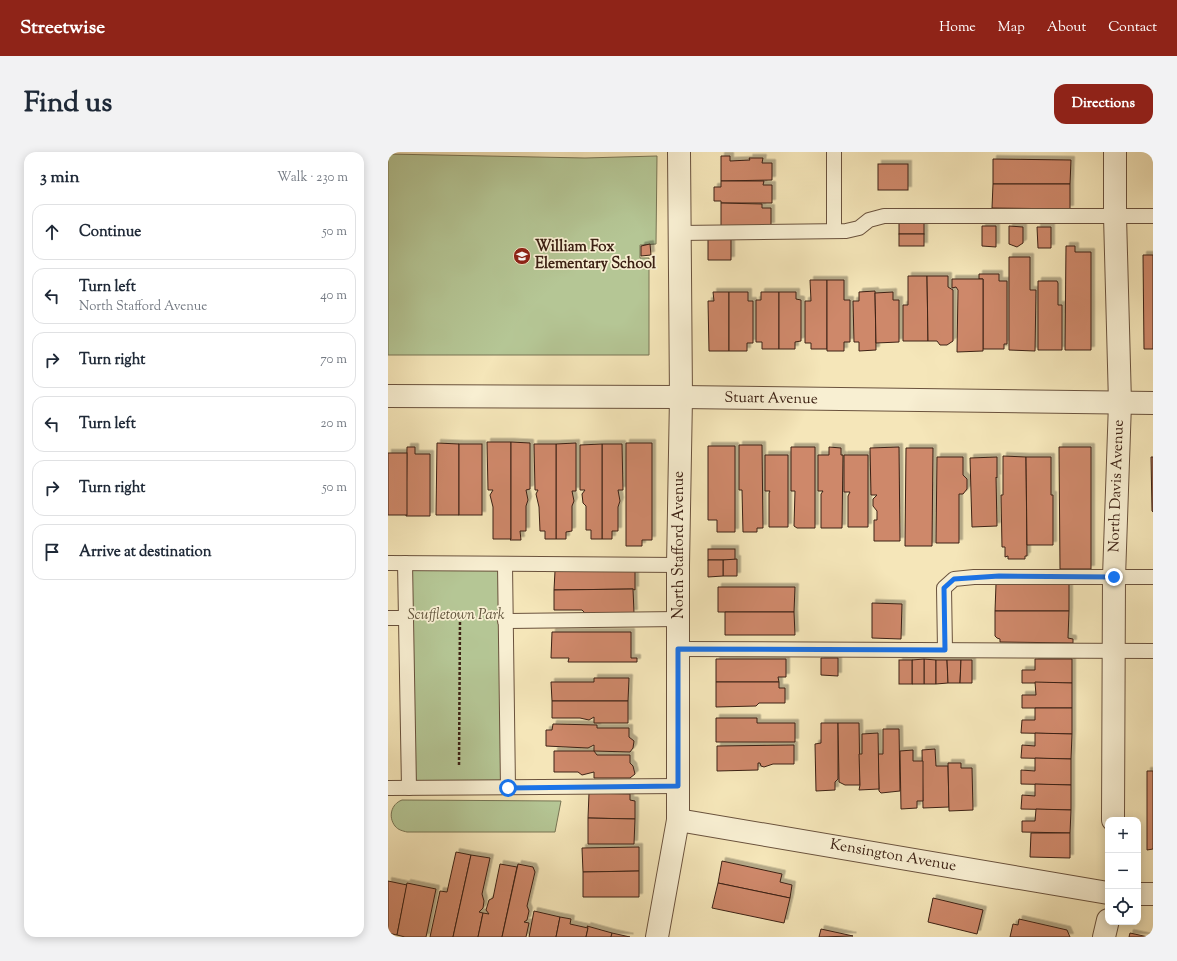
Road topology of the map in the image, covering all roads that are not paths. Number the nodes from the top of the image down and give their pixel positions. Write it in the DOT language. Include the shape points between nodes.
graph roads {
  1 [pos="679,152"];
  2 [pos="834,152"];
  3 [pos="1115,152"];
  4 [pos="1115,216"];
  5 [pos="1153,216"];
  6 [pos="834,231"];
  7 [pos="679,233"];
  8 [pos="388,396"];
  9 [pos="681,398"];
  10 [pos="1120,403"];
  11 [pos="1153,403"];
  12 [pos="388,563"];
  13 [pos="405,563"];
  14 [pos="506,564"];
  15 [pos="678,566"];
  16 [pos="1114,577"];
  17 [pos="1153,577"];
  18 [pos="388,618"];
  19 [pos="406,618"];
  20 [pos="678,619"];
  21 [pos="506,620"];
  22 [pos="678,649"];
  23 [pos="945,650"];
  24 [pos="1114,651"];
  25 [pos="1153,651"];
  26 [pos="678,786"];
  27 [pos="388,788"];
  28 [pos="409,788"];
  29 [pos="508,788"];
  30 [pos="1113,817"];
  31 [pos="678,820"];
  32 [pos="1105,892"];
  33 [pos="1141,894"];
  34 [pos="1153,894"];
  35 [pos="1107,925"];
  36 [pos="657,937"];
  37 [pos="1104,937"];
  1 -- 7 [label="street, North Stafford Avenue"];
  2 -- 6 [label="lane"];
  3 -- 4 [label="street, North Davis Avenue"];
  4 -- 5 [label="lane"];
  4 -- 6 [label="lane" via="884,216 869,220 859,228"];
  4 -- 10 [label="street, North Davis Avenue"];
  6 -- 7 [label="lane"];
  7 -- 9 [label="street, North Stafford Avenue"];
  8 -- 9 [label="street, Stuart Avenue"];
  9 -- 10 [label="street, Stuart Avenue"];
  9 -- 15 [label="street, North Stafford Avenue"];
  10 -- 11 [label="street, Stuart Avenue"];
  10 -- 16 [label="street, North Davis Avenue"];
  12 -- 13 [label="lane"];
  13 -- 14 [label="lane"];
  13 -- 19 [label="lane"];
  14 -- 15 [label="lane"];
  14 -- 21 [label="lane"];
  15 -- 20 [label="street, North Stafford Avenue"];
  16 -- 17 [label="lane"];
  16 -- 23 [label="lane" via="999,576 954,579 944,588"];
  16 -- 24 [label="street, North Davis Avenue"];
  18 -- 19 [label="lane"];
  19 -- 28 [label="lane"];
  20 -- 21 [label="lane"];
  20 -- 22 [label="street, North Stafford Avenue"];
  21 -- 29 [label="lane"];
  22 -- 23 [label="lane"];
  22 -- 26 [label="street, North Stafford Avenue"];
  23 -- 24 [label="lane"];
  24 -- 25 [label="lane"];
  24 -- 30 [label="street, North Davis Avenue"];
  26 -- 29 [label="lane"];
  26 -- 31 [label="street, North Stafford Avenue"];
  27 -- 28 [label="lane"];
  28 -- 29 [label="lane"];
  31 -- 32 [label="street, Kensington Avenue"];
  31 -- 36 [label="street, North Stafford Avenue"];
  33 -- 34 [label="street"];
  35 -- 37 [label="street"];
}
